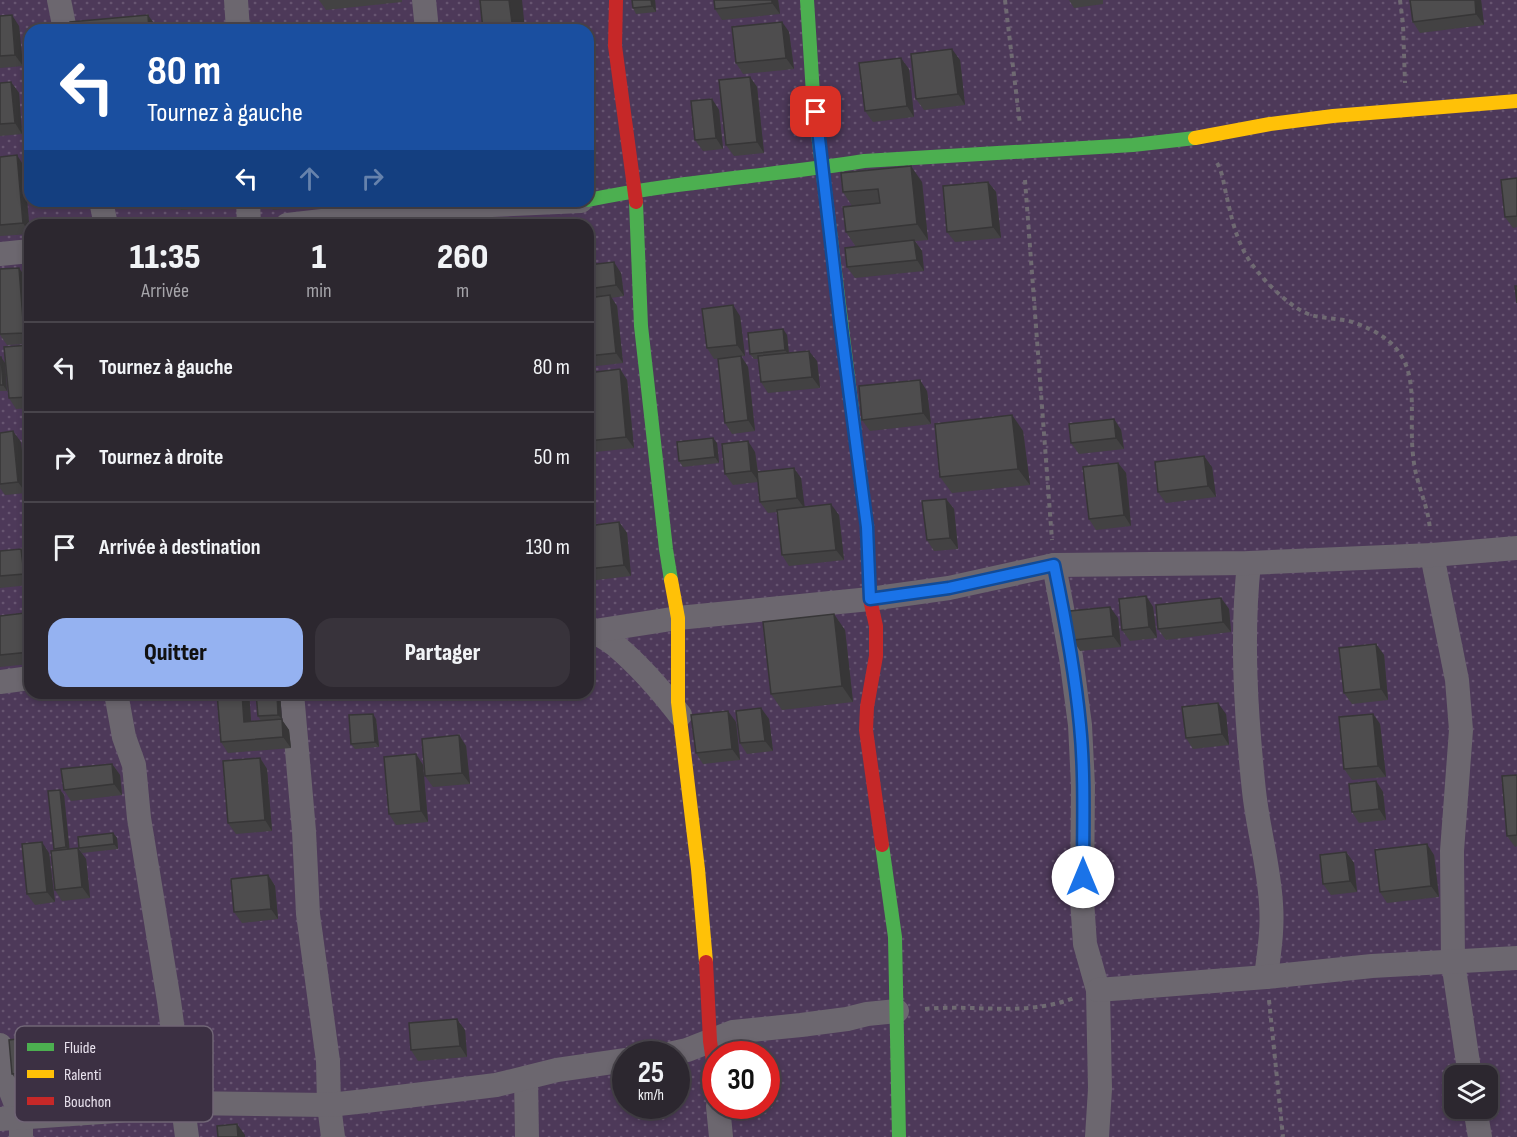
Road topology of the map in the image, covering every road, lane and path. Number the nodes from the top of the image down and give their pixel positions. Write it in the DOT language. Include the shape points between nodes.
graph roads {
  1 [pos="59,0"];
  2 [pos="236,0"];
  3 [pos="424,0"];
  4 [pos="616,0"];
  5 [pos="807,0"];
  6 [pos="1005,0"];
  7 [pos="1400,0"];
  8 [pos="64,24"];
  9 [pos="238,24"];
  10 [pos="426,24"];
  11 [pos="1517,101"];
  12 [pos="1408,111"];
  13 [pos="1202,137"];
  14 [pos="1023,151"];
  15 [pos="822,168"];
  16 [pos="636,190"];
  17 [pos="594,199"];
  18 [pos="500,207"];
  19 [pos="446,211"];
  20 [pos="356,219"];
  21 [pos="24,251"];
  22 [pos="0,254"];
  23 [pos="1517,548"];
  24 [pos="1432,555"];
  25 [pos="1249,562"];
  26 [pos="1054,565"];
  27 [pos="870,599"];
  28 [pos="678,618"];
  29 [pos="594,629"];
  30 [pos="594,632"];
  31 [pos="24,679"];
  32 [pos="0,682"];
  33 [pos="117,699"];
  34 [pos="293,699"];
  35 [pos="680,715"];
  36 [pos="1517,958"];
  37 [pos="1453,962"];
  38 [pos="1266,977"];
  39 [pos="1098,990"];
  40 [pos="897,1011"];
  41 [pos="172,1026"];
  42 [pos="710,1041"];
  43 [pos="0,1045"];
  44 [pos="612,1062"];
  45 [pos="1468,1065"];
  46 [pos="526,1078"];
  47 [pos="213,1103"];
  48 [pos="329,1105"];
  49 [pos="719,1119"];
  50 [pos="1477,1119"];
  51 [pos="30,1122"];
  52 [pos="185,1122"];
  53 [pos="14,1124"];
  54 [pos="187,1137"];
  55 [pos="333,1137"];
  56 [pos="528,1137"];
  57 [pos="721,1137"];
  58 [pos="899,1137"];
  59 [pos="1097,1137"];
  60 [pos="1283,1137"];
  61 [pos="1480,1137"];
  1 -- 8 [label="street"];
  2 -- 9 [label="street"];
  3 -- 10 [label="street"];
  4 -- 16 [label="street" via="615,46"];
  5 -- 15 [label="street"];
  6 -- 14 [label="path"];
  7 -- 12 [label="path"];
  11 -- 12 [label="street"];
  12 -- 13 [label="street" via="1270,124"];
  13 -- 14 [label="street"];
  13 -- 24 [label="path" via="1219,166 1240,246 1258,273 1287,301 1309,315 1356,324 1388,339 1406,363 1412,397 1415,469 1430,522"];
  14 -- 15 [label="street" via="864,161"];
  14 -- 26 [label="path"];
  15 -- 16 [label="street"];
  15 -- 27 [label="street" via="867,527"];
  16 -- 17 [label="street"];
  16 -- 28 [label="street" via="641,326 666,549"];
  18 -- 19 [label="street"];
  19 -- 20 [label="street"];
  21 -- 22 [label="street"];
  23 -- 24 [label="street"];
  24 -- 25 [label="street"];
  24 -- 37 [label="street" via="1455,668 1461,730 1452,851"];
  25 -- 26 [label="street"];
  25 -- 38 [label="street" via="1245,641 1248,706 1254,792 1272,926"];
  26 -- 27 [label="street" via="949,588"];
  26 -- 39 [label="street" via="1080,725 1082,900 1085,944"];
  27 -- 28 [label="street"];
  27 -- 40 [label="street" via="876,626 876,656 866,730 895,938"];
  28 -- 29 [label="street"];
  28 -- 35 [label="street"];
  30 -- 35 [label="street" via="635,663"];
  31 -- 32 [label="street"];
  33 -- 41 [label="street" via="134,765"];
  34 -- 48 [label="street" via="308,914 328,1061"];
  35 -- 42 [label="street" via="706,955"];
  36 -- 37 [label="street"];
  37 -- 38 [label="street"];
  37 -- 45 [label="street"];
  38 -- 39 [label="street"];
  38 -- 60 [label="path"];
  39 -- 40 [label="path" via="1031,1009 953,1007"];
  39 -- 59 [label="street"];
  40 -- 42 [label="street" via="733,1032"];
  40 -- 58 [label="street"];
  43 -- 53 [label="street"];
  44 -- 46 [label="street"];
  46 -- 48 [label="street"];
  46 -- 56 [label="street"];
  47 -- 48 [label="street"];
  48 -- 55 [label="street"];
  49 -- 57 [label="street"];
  50 -- 61 [label="street"];
  51 -- 53 [label="street"];
  52 -- 54 [label="street"];
}
